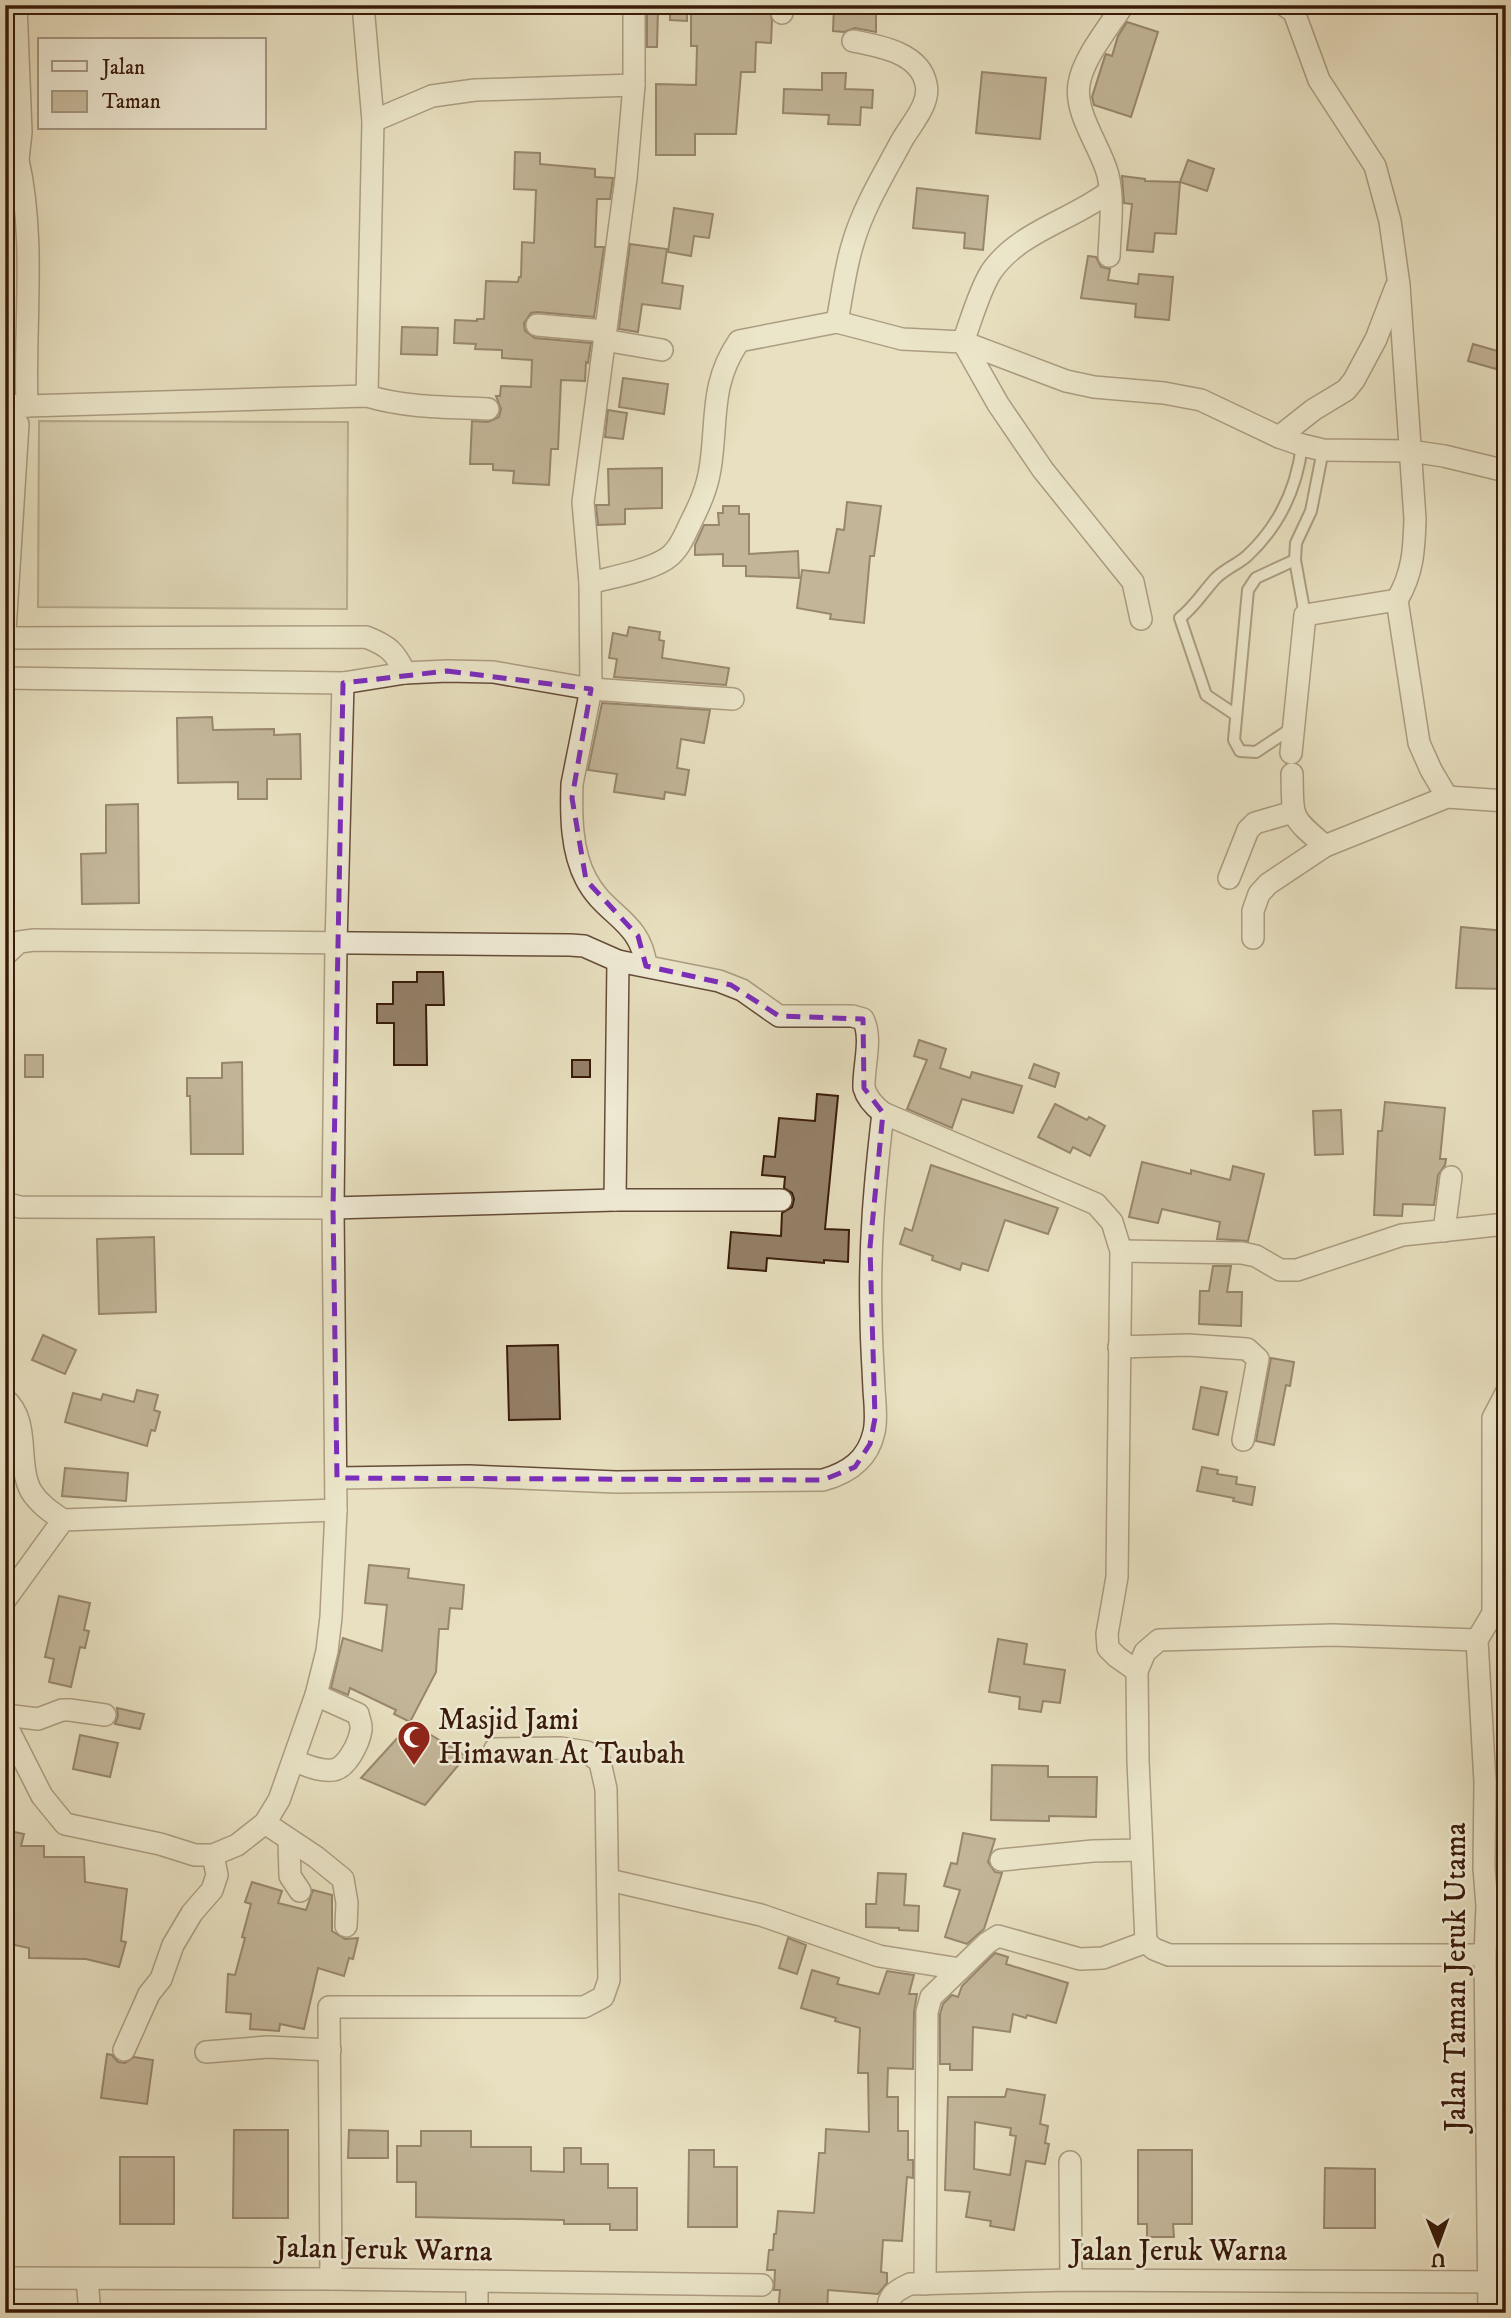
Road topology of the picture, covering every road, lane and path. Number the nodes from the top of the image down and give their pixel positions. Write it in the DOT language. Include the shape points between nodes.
graph roads {
  1 [pos="16,5"];
  2 [pos="363,5"];
  3 [pos="634,5"];
  4 [pos="1124,5"];
  5 [pos="1284,5"];
  6 [pos="853,41"];
  7 [pos="634,85"];
  8 [pos="373,121"];
  9 [pos="11,160"];
  10 [pos="1110,191"];
  11 [pos="1109,256"];
  12 [pos="1398,281"];
  13 [pos="837,322"];
  14 [pos="537,325"];
  15 [pos="605,335"];
  16 [pos="963,342"];
  17 [pos="662,350"];
  18 [pos="367,396"];
  19 [pos="5,405"];
  20 [pos="488,409"];
  21 [pos="23,415"];
  22 [pos="1279,437"];
  23 [pos="1302,445"];
  24 [pos="1323,450"];
  25 [pos="1410,451"];
  26 [pos="1506,471"];
  27 [pos="1295,560"];
  28 [pos="590,583"];
  29 [pos="1397,600"];
  30 [pos="1305,615"];
  31 [pos="1141,619"];
  32 [pos="5,631"];
  33 [pos="5,638"];
  34 [pos="405,673"];
  35 [pos="5,678"];
  36 [pos="343,683"];
  37 [pos="591,689"];
  38 [pos="733,699"];
  39 [pos="1236,715"];
  40 [pos="1292,728"];
  41 [pos="1447,797"];
  42 [pos="1506,801"];
  43 [pos="1293,812"];
  44 [pos="1325,846"];
  45 [pos="1230,878"];
  46 [pos="1253,938"];
  47 [pos="336,944"];
  48 [pos="5,955"];
  49 [pos="618,961"];
  50 [pos="646,965"];
  51 [pos="883,1113"];
  52 [pos="1451,1177"];
  53 [pos="615,1200"];
  54 [pos="781,1200"];
  55 [pos="5,1203"];
  56 [pos="334,1208"];
  57 [pos="1506,1224"];
  58 [pos="1444,1231"];
  59 [pos="1121,1251"];
  60 [pos="1119,1347"];
  61 [pos="1506,1393"];
  62 [pos="5,1399"];
  63 [pos="1243,1440"];
  64 [pos="337,1478"];
  65 [pos="336,1510"];
  66 [pos="63,1520"];
  67 [pos="5,1600"];
  68 [pos="1490,1629"];
  69 [pos="1138,1671"];
  70 [pos="316,1695"];
  71 [pos="5,1715"];
  72 [pos="105,1715"];
  73 [pos="5,1723"];
  74 [pos="495,1749"];
  75 [pos="294,1761"];
  76 [pos="265,1823"];
  77 [pos="289,1840"];
  78 [pos="1140,1850"];
  79 [pos="213,1855"];
  80 [pos="1001,1860"];
  81 [pos="609,1880"];
  82 [pos="300,1891"];
  83 [pos="1496,1891"];
  84 [pos="346,1926"];
  85 [pos="1146,1942"];
  86 [pos="1485,1955"];
  87 [pos="960,1969"];
  88 [pos="124,2050"];
  89 [pos="330,2050"];
  90 [pos="206,2052"];
  91 [pos="1070,2162"];
  92 [pos="1506,2223"];
  93 [pos="1489,2253"];
  94 [pos="5,2278"];
  95 [pos="331,2278"];
  96 [pos="87,2279"];
  97 [pos="1071,2280"];
  98 [pos="477,2281"];
  99 [pos="1497,2282"];
  100 [pos="925,2284"];
  101 [pos="762,2285"];
  102 [pos="90,2313"];
  103 [pos="477,2313"];
  104 [pos="887,2313"];
  105 [pos="1489,2313"];
  1 -- 9 [label="street" via="21,132"];
  2 -- 8 [label="street"];
  3 -- 7 [label="street"];
  4 -- 10 [label="street" via="1083,69 1078,87 1083,116 1108,174"];
  5 -- 12 [label="street" via="1294,12 1319,80 1375,166 1390,221"];
  6 -- 13 [label="street" via="877,45 914,61 927,87 924,103 852,244"];
  7 -- 8 [label="street" via="453,93 432,96"];
  7 -- 15 [label="street"];
  8 -- 18 [label="street"];
  9 -- 21 [label="street" via="25,193"];
  10 -- 11 [label="street"];
  10 -- 16 [label="street" via="1004,255 990,274"];
  12 -- 22 [label="street" via="1354,380"];
  12 -- 25 [label="street"];
  13 -- 16 [label="street" via="902,339"];
  13 -- 28 [label="street" via="739,341 730,354 714,410 705,492 680,545 655,564"];
  14 -- 15 [label="street"];
  15 -- 17 [label="street"];
  15 -- 28 [label="street" via="583,502"];
  16 -- 22 [label="street" via="1066,381 1201,400"];
  16 -- 31 [label="street" via="1043,470 1132,582"];
  18 -- 20 [label="street" via="413,406"];
  18 -- 21 [label="street"];
  19 -- 21 [label="street"];
  21 -- 32 [label="street"];
  22 -- 23 [label="street"];
  23 -- 24 [label="street"];
  23 -- 39 [label="lane" via="1293,491 1274,525 1180,618 1206,695"];
  24 -- 25 [label="street"];
  24 -- 27 [label="lane"];
  25 -- 26 [label="street"];
  25 -- 29 [label="street" via="1414,553 1408,582"];
  27 -- 30 [label="lane"];
  27 -- 39 [label="lane" via="1256,578 1248,590"];
  28 -- 37 [label="street"];
  29 -- 30 [label="street"];
  29 -- 41 [label="street" via="1419,743"];
  30 -- 40 [label="street"];
  33 -- 34 [label="street" via="366,637 386,645"];
  34 -- 36 [label="street"];
  34 -- 37 [label="street" via="493,672"];
  35 -- 36 [label="street"];
  36 -- 47 [label="street"];
  37 -- 38 [label="street"];
  37 -- 50 [label="street" via="572,784 579,861 600,900 638,936"];
  39 -- 40 [label="lane" via="1234,740 1240,751 1256,752"];
  40 -- 43 [label="street"];
  41 -- 42 [label="street"];
  41 -- 44 [label="street"];
  43 -- 44 [label="street" via="1297,822"];
  43 -- 45 [label="street" via="1255,823 1248,830"];
  44 -- 46 [label="street" via="1259,894 1253,911"];
  47 -- 48 [label="street" via="34,940 19,942"];
  47 -- 49 [label="street" via="570,945"];
  47 -- 56 [label="street"];
  49 -- 50 [label="street"];
  49 -- 53 [label="street"];
  50 -- 51 [label="street" via="731,985 779,1016 863,1019 867,1025 864,1088"];
  51 -- 59 [label="street" via="1096,1204 1112,1222"];
  51 -- 64 [label="street" via="870,1247 876,1418 870,1444 855,1466 823,1480"];
  52 -- 58 [label="street"];
  53 -- 54 [label="street"];
  53 -- 56 [label="street"];
  55 -- 56 [label="street" via="20,1207"];
  56 -- 64 [label="street"];
  57 -- 58 [label="street"];
  58 -- 59 [label="street" via="1402,1235 1297,1270 1280,1270 1242,1253"];
  59 -- 60 [label="street"];
  60 -- 63 [label="street" via="1188,1345 1251,1351 1258,1359"];
  60 -- 69 [label="street" via="1117,1577 1107,1634 1108,1647 1116,1657"];
  61 -- 68 [label="street, Jalan Taman Jeruk Utama" via="1493,1418"];
  62 -- 66 [label="street" via="20,1424 31,1490"];
  64 -- 65 [label="street"];
  65 -- 66 [label="street"];
  65 -- 70 [label="street" via="331,1617"];
  66 -- 67 [label="street"];
  68 -- 69 [label="street" via="1159,1640 1145,1652"];
  68 -- 83 [label="street, Jalan Taman Jeruk Utama" via="1484,1868"];
  69 -- 78 [label="street"];
  70 -- 75 [label="street"];
  70 -- 75 [label="street" via="358,1714 362,1728 342,1766 317,1769"];
  71 -- 72 [label="street" via="38,1719 70,1710"];
  73 -- 79 [label="street" via="42,1796 65,1824 195,1855"];
  74 -- 81 [label="street" via="561,1748 587,1752 600,1762 606,1789"];
  75 -- 76 [label="street"];
  76 -- 77 [label="street"];
  76 -- 79 [label="street" via="237,1845"];
  77 -- 82 [label="street" via="290,1876"];
  77 -- 84 [label="street" via="343,1879"];
  78 -- 80 [label="street"];
  78 -- 85 [label="street"];
  79 -- 88 [label="street" via="217,1875 212,1890 173,1945 161,1979 149,1994"];
  81 -- 87 [label="street" via="761,1915 878,1956"];
  81 -- 89 [label="street" via="609,1980 603,1997 584,2007 329,2007"];
  83 -- 86 [label="street, Jalan Taman Jeruk Utama"];
  85 -- 86 [label="street" via="1169,1955"];
  85 -- 87 [label="street" via="1103,1958 1080,1959 998,1936"];
  86 -- 93 [label="street, Jalan Taman Jeruk Utama"];
  87 -- 100 [label="street" via="931,1997 927,2012"];
  89 -- 90 [label="street" via="268,2047"];
  89 -- 95 [label="street"];
  91 -- 97 [label="street"];
  92 -- 93 [label="street"];
  93 -- 99 [label="street, Jalan Taman Jeruk Utama"];
  94 -- 96 [label="street, Jalan Jeruk Warna"];
  95 -- 96 [label="street, Jalan Jeruk Warna"];
  95 -- 98 [label="street, Jalan Jeruk Warna"];
  96 -- 102 [label="street"];
  97 -- 99 [label="street, Jalan Jeruk Warna"];
  97 -- 100 [label="street, Jalan Jeruk Warna"];
  98 -- 101 [label="street, Jalan Jeruk Warna"];
  98 -- 103 [label="street"];
  99 -- 105 [label="street, Jalan Taman Jeruk Utama"];
  100 -- 104 [label="street, Jalan Jeruk Warna" via="910,2284 896,2291"];
}
